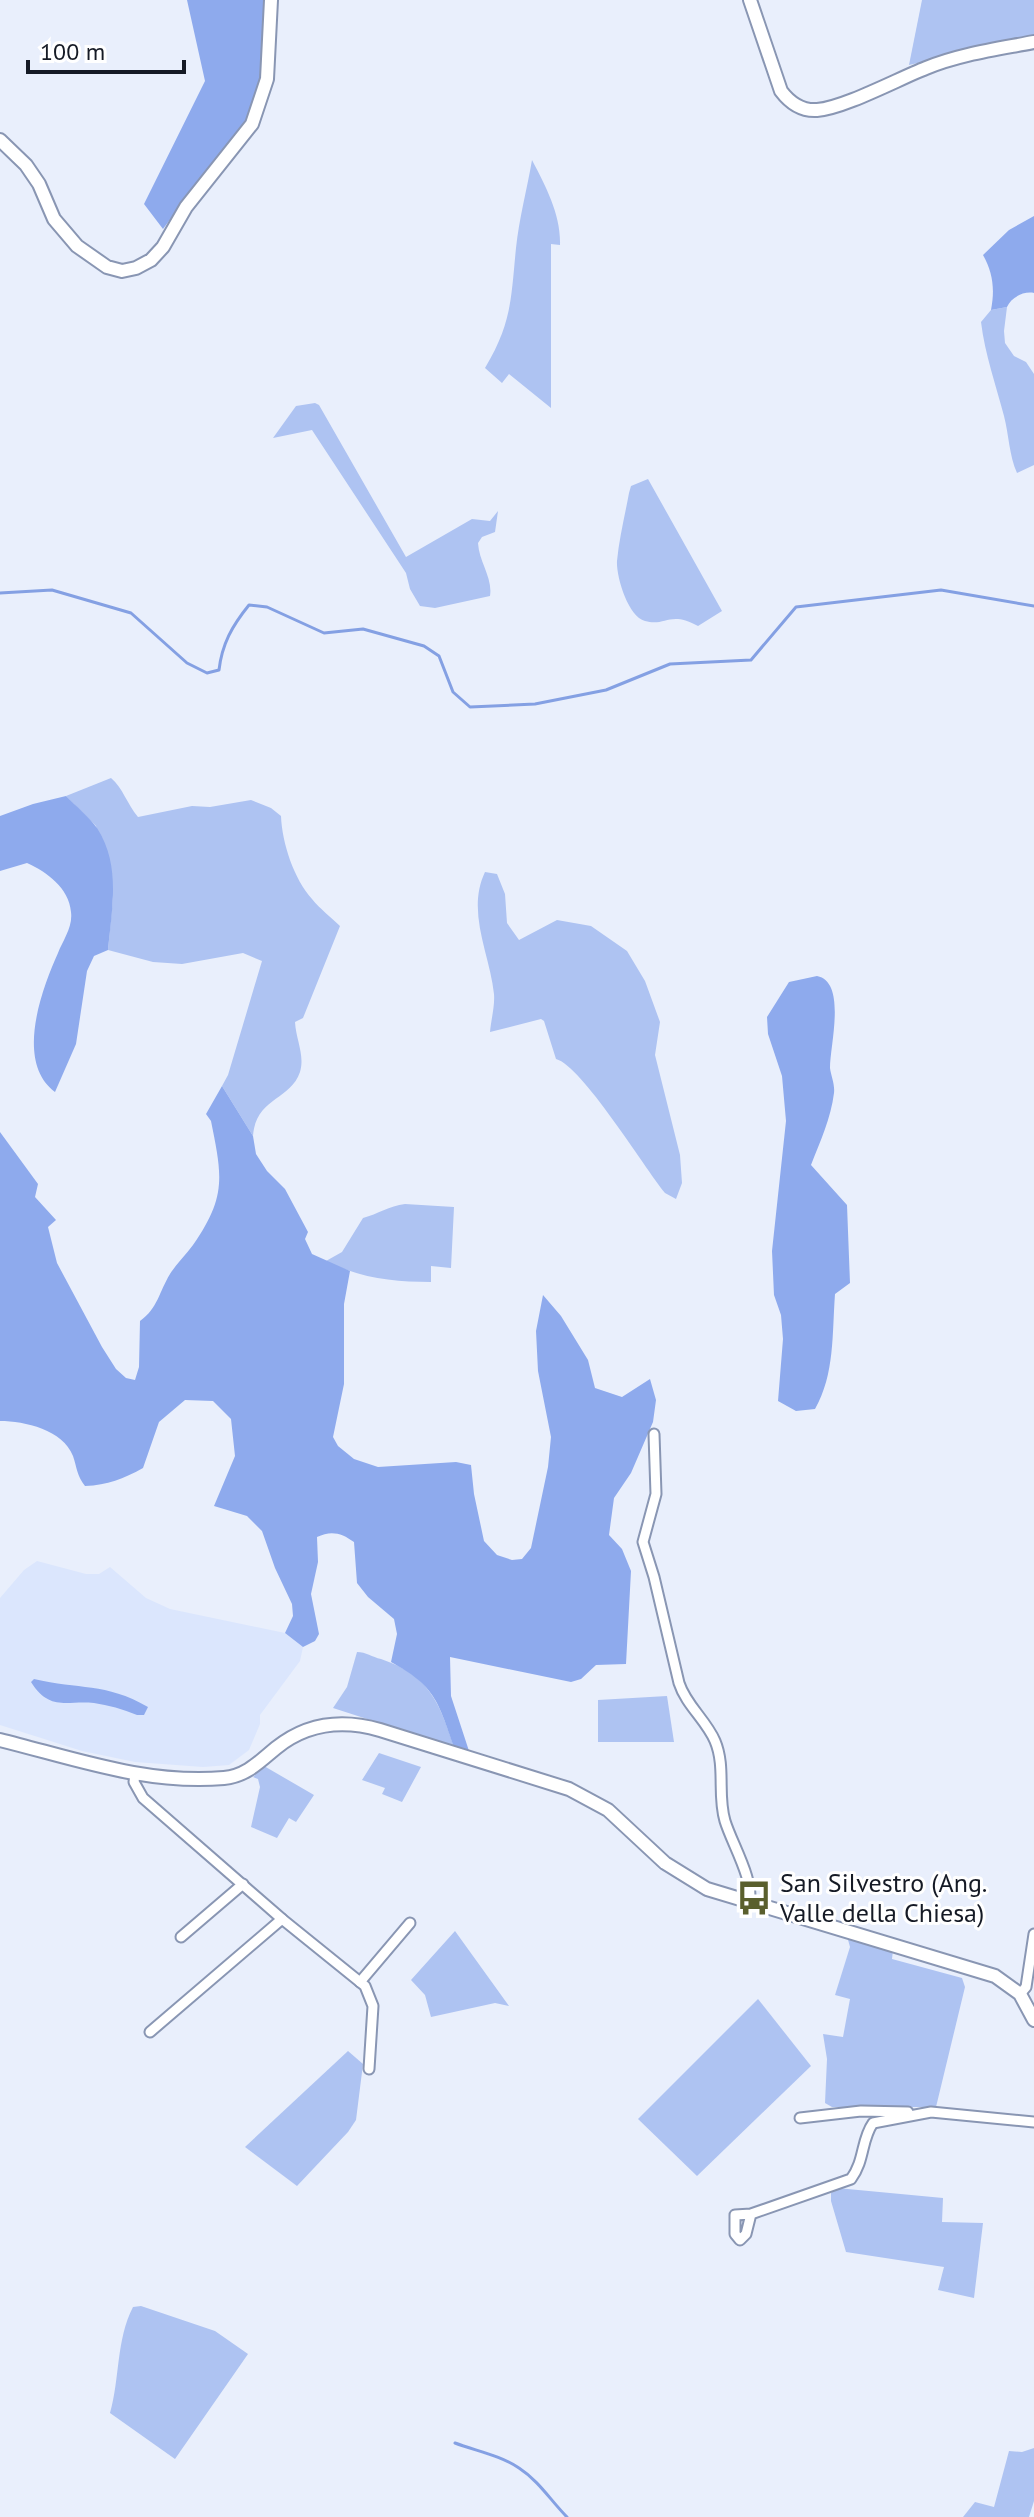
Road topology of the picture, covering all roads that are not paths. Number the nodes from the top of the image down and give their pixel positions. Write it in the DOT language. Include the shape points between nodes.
graph roads {
  1 [pos="271,0"];
  2 [pos="750,0"];
  3 [pos="1034,42"];
  4 [pos="0,140"];
  5 [pos="654,1434"];
  6 [pos="0,1740"];
  7 [pos="135,1774"];
  8 [pos="243,1884"];
  9 [pos="749,1904"];
  10 [pos="282,1919"];
  11 [pos="410,1923"];
  12 [pos="1034,1934"];
  13 [pos="181,1937"];
  14 [pos="360,1982"];
  15 [pos="1020,1994"];
  16 [pos="1034,2020"];
  17 [pos="150,2032"];
  18 [pos="369,2069"];
  19 [pos="931,2112"];
  20 [pos="800,2118"];
  21 [pos="1034,2122"];
  22 [pos="751,2214"];
  1 -- 4 [label="street" via="267,79 252,124 186,207 163,247 136,268 107,267 77,246 54,219 26,165"];
  2 -- 3 [label="street" via="781,91 788,101 808,110 833,107 962,56"];
  5 -- 9 [label="street" via="656,1494 643,1542 682,1692 718,1748 724,1818 744,1869"];
  6 -- 7 [label="street"];
  7 -- 8 [label="street" via="143,1798"];
  7 -- 9 [label="street" via="238,1775 305,1729 357,1723 569,1789 619,1818 692,1882"];
  8 -- 10 [label="street"];
  8 -- 13 [label="street"];
  9 -- 15 [label="street" via="986,1973"];
  10 -- 14 [label="street"];
  10 -- 17 [label="street"];
  11 -- 14 [label="street"];
  12 -- 15 [label="street" via="1026,1987"];
  14 -- 18 [label="street" via="373,2006"];
  15 -- 16 [label="street"];
  19 -- 20 [label="street" via="861,2111"];
  19 -- 21 [label="street"];
  19 -- 22 [label="street" via="873,2123 851,2179"];
}
